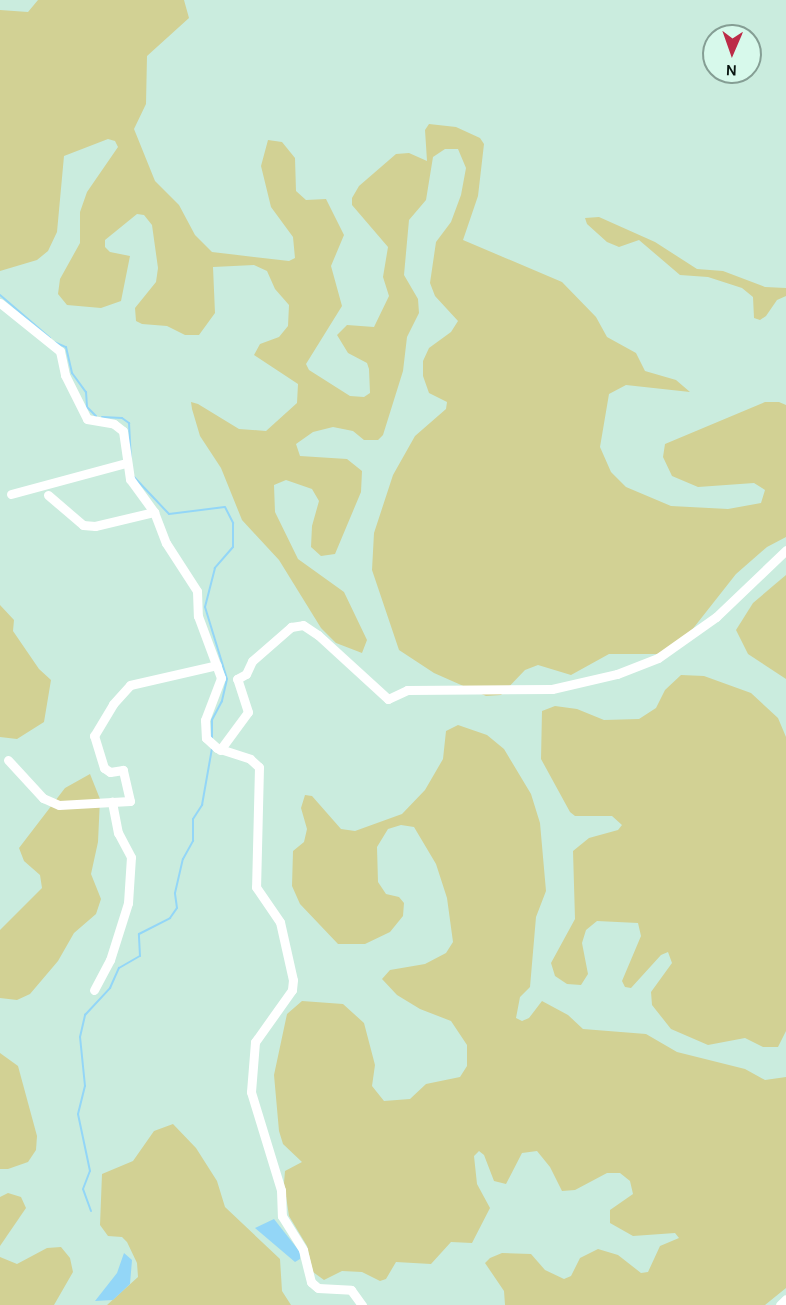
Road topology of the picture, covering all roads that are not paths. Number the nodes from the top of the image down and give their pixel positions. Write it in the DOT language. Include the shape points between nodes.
graph roads {
  1 [pos="0,303"];
  2 [pos="126,463"];
  3 [pos="11,494"];
  4 [pos="48,495"];
  5 [pos="154,512"];
  6 [pos="786,550"];
  7 [pos="217,665"];
  8 [pos="215,747"];
  9 [pos="8,760"];
  10 [pos="112,802"];
  11 [pos="94,990"];
  12 [pos="786,1299"];
  13 [pos="362,1305"];
  14 [pos="780,1305"];
  1 -- 2 [label="street" via="60,351 65,375 87,419 114,424 123,431"];
  2 -- 3 [label="street"];
  2 -- 5 [label="street" via="134,486"];
  4 -- 5 [label="street" via="83,525 95,526"];
  5 -- 7 [label="street" via="166,543 197,591 198,616 209,654"];
  6 -- 8 [label="street" via="716,617 658,658 617,674 552,688 407,690 388,699 318,635 303,625 291,627 237,679 249,712"];
  7 -- 8 [label="street" via="221,678 205,720"];
  7 -- 10 [label="street" via="130,685 113,704 94,736 104,768 110,772 123,770 130,801"];
  8 -- 13 [label="street" via="250,759 259,767 256,887 280,922 293,980 292,990 255,1042 250,1085 281,1191 282,1216 303,1250 311,1282 318,1288 351,1290"];
  9 -- 10 [label="street" via="43,798 59,805"];
  10 -- 11 [label="street" via="118,833 131,857 128,903 111,960"];
  12 -- 14 [label="street"];
}
